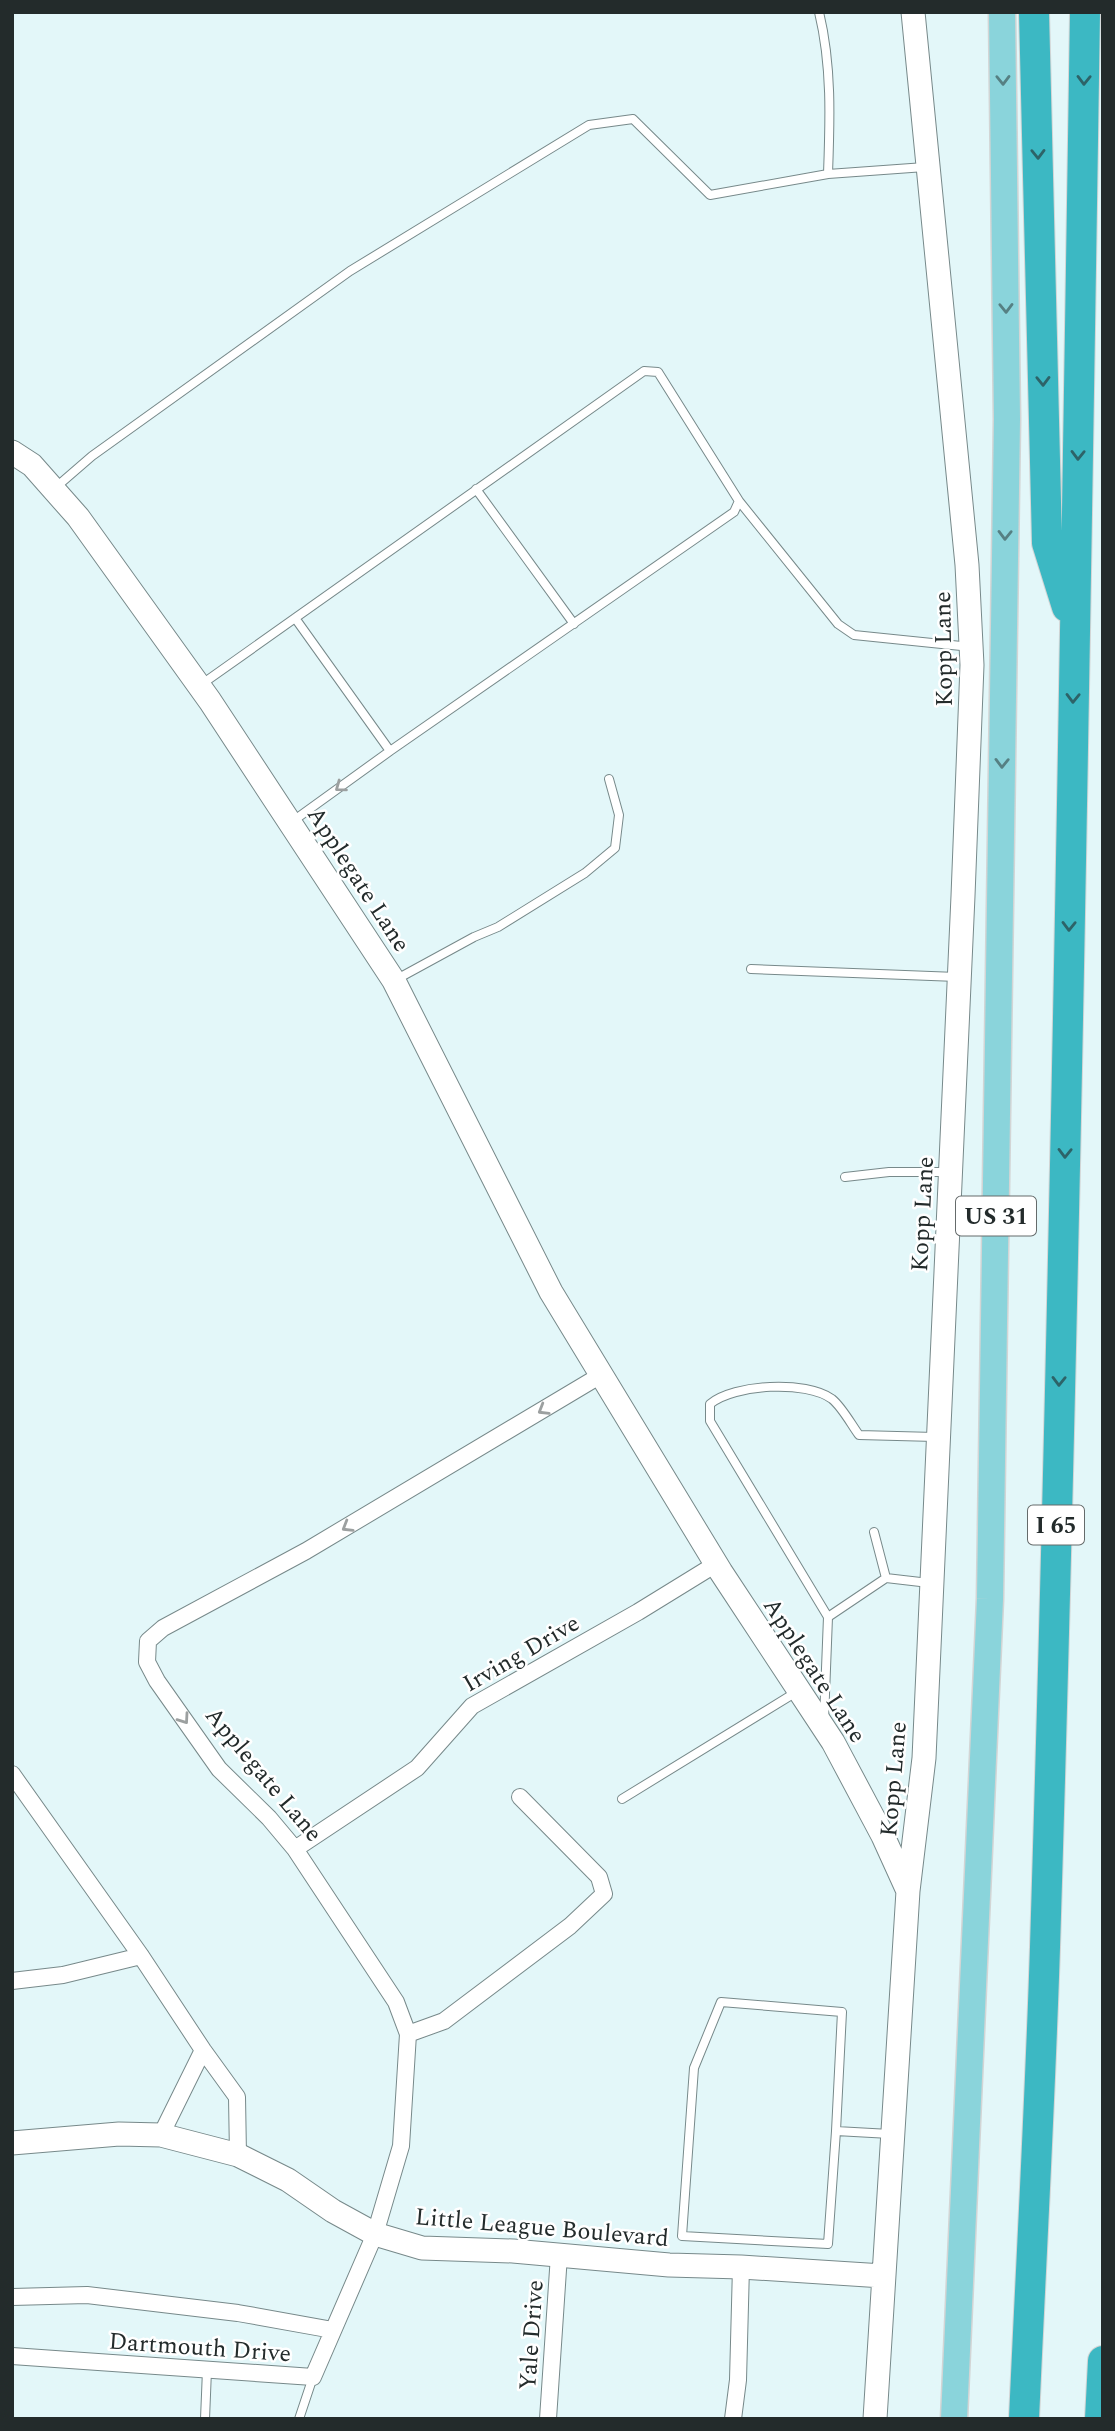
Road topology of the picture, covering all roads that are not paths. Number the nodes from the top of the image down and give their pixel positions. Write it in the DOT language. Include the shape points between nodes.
graph roads {
  1 [pos="819,12"];
  2 [pos="913,12"];
  3 [pos="1002,12"];
  4 [pos="1034,12"];
  5 [pos="1085,12"];
  6 [pos="928,166"];
  7 [pos="828,174"];
  8 [pos="12,452"];
  9 [pos="53,489"];
  10 [pos="476,489"];
  11 [pos="739,501"];
  12 [pos="295,618"];
  13 [pos="574,624"];
  14 [pos="1075,630"];
  15 [pos="971,647"];
  16 [pos="200,686"];
  17 [pos="390,751"];
  18 [pos="609,779"];
  19 [pos="290,823"];
  20 [pos="751,969"];
  21 [pos="959,977"];
  22 [pos="394,981"];
  23 [pos="950,1172"];
  24 [pos="845,1177"];
  25 [pos="601,1376"];
  26 [pos="938,1437"];
  27 [pos="874,1532"];
  28 [pos="716,1564"];
  29 [pos="886,1578"];
  30 [pos="931,1584"];
  31 [pos="828,1617"];
  32 [pos="798,1691"];
  33 [pos="824,1730"];
  34 [pos="12,1774"];
  35 [pos="520,1797"];
  36 [pos="622,1799"];
  37 [pos="295,1849"];
  38 [pos="908,1891"];
  39 [pos="141,1956"];
  40 [pos="12,1981"];
  41 [pos="408,2034"];
  42 [pos="203,2050"];
  43 [pos="836,2131"];
  44 [pos="893,2134"];
  45 [pos="160,2136"];
  46 [pos="12,2143"];
  47 [pos="238,2155"];
  48 [pos="375,2234"];
  49 [pos="559,2255"];
  50 [pos="741,2267"];
  51 [pos="883,2276"];
  52 [pos="12,2297"];
  53 [pos="333,2330"];
  54 [pos="12,2356"];
  55 [pos="1103,2361"];
  56 [pos="207,2370"];
  57 [pos="313,2378"];
  58 [pos="205,2419"];
  59 [pos="299,2419"];
  60 [pos="548,2419"];
  61 [pos="733,2419"];
  62 [pos="875,2419"];
  63 [pos="954,2419"];
  64 [pos="1024,2419"];
  65 [pos="1100,2419"];
  1 -- 7 [label="lane" via="831,105"];
  2 -- 6 [label="street, Kopp Lane"];
  3 -- 63 [label="main road, US 31, one-way" via="1007,419 990,1599"];
  4 -- 14 [label="highway, one-way" via="1046,543"];
  5 -- 14 [label="highway, I 65, one-way"];
  6 -- 7 [label="lane"];
  6 -- 15 [label="street, Kopp Lane"];
  7 -- 9 [label="lane" via="710,195 633,118 589,125 350,271 92,456"];
  8 -- 9 [label="street, Applegate Lane" via="32,465"];
  9 -- 16 [label="street, Applegate Lane"];
  10 -- 11 [label="lane" via="644,371 658,372"];
  10 -- 12 [label="lane"];
  10 -- 13 [label="lane"];
  11 -- 13 [label="lane" via="734,512"];
  11 -- 15 [label="lane" via="838,624 854,635"];
  12 -- 16 [label="lane"];
  12 -- 17 [label="lane"];
  13 -- 17 [label="lane"];
  14 -- 64 [label="highway, I 65, one-way" via="1046,1896"];
  15 -- 21 [label="street, Kopp Lane"];
  16 -- 19 [label="street, Applegate Lane"];
  17 -- 19 [label="lane, one-way"];
  18 -- 22 [label="lane" via="619,815 615,848 585,873 498,928"];
  19 -- 22 [label="street, Applegate Lane"];
  20 -- 21 [label="lane"];
  21 -- 23 [label="street, Kopp Lane"];
  22 -- 25 [label="street, Applegate Lane" via="551,1292"];
  23 -- 24 [label="lane"];
  23 -- 26 [label="street, Kopp Lane"];
  25 -- 28 [label="street, Applegate Lane"];
  25 -- 37 [label="street, Applegate Lane, one-way" via="306,1551 163,1628 148,1641 146,1662 219,1769"];
  26 -- 30 [label="street, Kopp Lane"];
  26 -- 31 [label="lane" via="859,1435 833,1400 811,1389 783,1385 720,1395 710,1404 710,1421"];
  27 -- 29 [label="lane"];
  28 -- 32 [label="street, Applegate Lane"];
  28 -- 37 [label="street, Irving Drive" via="472,1706 416,1768"];
  29 -- 30 [label="lane"];
  29 -- 31 [label="lane"];
  30 -- 38 [label="street, Kopp Lane" via="924,1758"];
  31 -- 33 [label="lane"];
  32 -- 33 [label="street, Applegate Lane"];
  32 -- 36 [label="lane"];
  33 -- 38 [label="street, Applegate Lane"];
  34 -- 39 [label="street"];
  35 -- 41 [label="street" via="599,1877 604,1894 444,2021"];
  37 -- 41 [label="street, Applegate Lane" via="396,2002"];
  38 -- 44 [label="street, Kopp Lane"];
  39 -- 40 [label="street" via="63,1975"];
  39 -- 42 [label="street"];
  41 -- 48 [label="street, Applegate Lane" via="401,2146"];
  42 -- 45 [label="street"];
  42 -- 47 [label="street" via="237,2097"];
  43 -- 43 [label="lane" via="842,2012 721,2001 694,2068 682,2236 828,2244"];
  43 -- 44 [label="lane"];
  44 -- 51 [label="street, Kopp Lane"];
  45 -- 46 [label="street, Little League Boulevard" via="119,2134"];
  45 -- 47 [label="street, Little League Boulevard"];
  47 -- 48 [label="street, Little League Boulevard" via="288,2179 332,2211"];
  48 -- 49 [label="street, Little League Boulevard" via="422,2248"];
  48 -- 53 [label="street, Dartmouth Drive"];
  49 -- 50 [label="street, Little League Boulevard"];
  49 -- 60 [label="street, Yale Drive"];
  50 -- 51 [label="street, Little League Boulevard"];
  50 -- 61 [label="street"];
  51 -- 62 [label="street, Kopp Lane"];
  52 -- 53 [label="street" via="87,2295"];
  53 -- 57 [label="street, Dartmouth Drive"];
  54 -- 56 [label="street, Dartmouth Drive"];
  55 -- 65 [label="highway"];
  56 -- 57 [label="street, Dartmouth Drive"];
  56 -- 58 [label="lane"];
  57 -- 59 [label="lane"];
}
